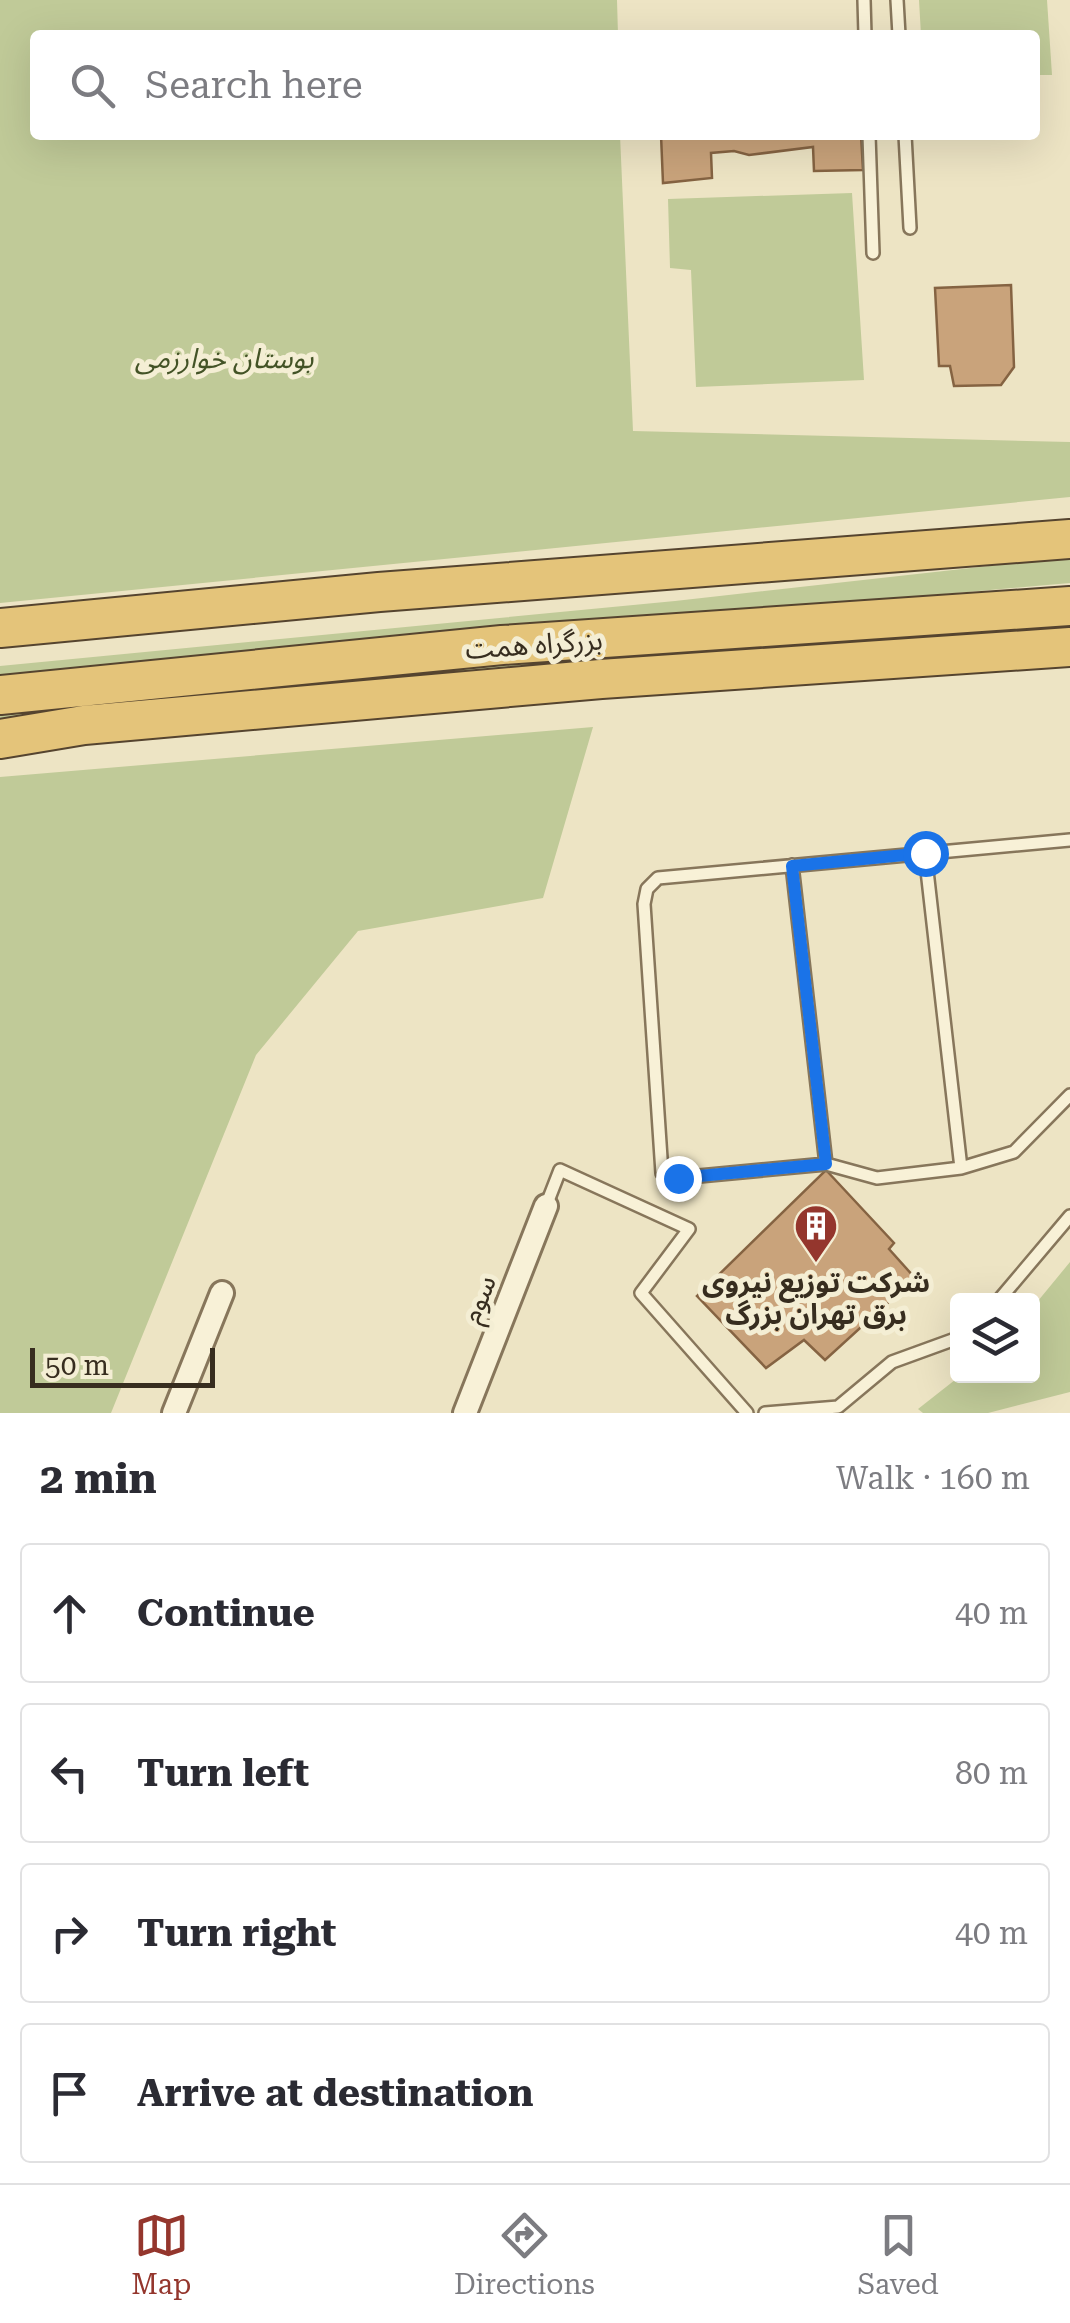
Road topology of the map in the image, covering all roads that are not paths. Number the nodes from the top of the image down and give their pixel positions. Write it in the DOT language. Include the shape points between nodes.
graph roads {
  1 [pos="864,0"];
  2 [pos="897,0"];
  3 [pos="866,30"];
  4 [pos="899,30"];
  5 [pos="869,140"];
  6 [pos="904,140"];
  7 [pos="910,228"];
  8 [pos="873,253"];
  9 [pos="1070,538"];
  10 [pos="1070,606"];
  11 [pos="0,628"];
  12 [pos="1070,647"];
  13 [pos="0,695"];
  14 [pos="0,739"];
  15 [pos="1070,840"];
  16 [pos="925,853"];
  17 [pos="792,866"];
  18 [pos="1070,1095"];
  19 [pos="826,1164"];
  20 [pos="960,1168"];
  21 [pos="546,1206"];
  22 [pos="1070,1216"];
  23 [pos="222,1293"];
  24 [pos="1005,1293"];
  25 [pos="950,1341"];
  26 [pos="174,1413"];
  27 [pos="464,1413"];
  28 [pos="747,1413"];
  29 [pos="765,1413"];
  1 -- 3 [label="lane"];
  2 -- 4 [label="lane"];
  5 -- 8 [label="lane"];
  6 -- 7 [label="lane"];
  9 -- 11 [label="highway"];
  10 -- 13 [label="highway, بزرگراه همت" via="502,645"];
  12 -- 14 [label="highway" via="601,679 84,725"];
  15 -- 16 [label="lane"];
  16 -- 17 [label="lane"];
  16 -- 20 [label="lane"];
  17 -- 19 [label="lane"];
  17 -- 19 [label="lane" via="658,878 647,890 662,1173 678,1178"];
  18 -- 20 [label="lane" via="1014,1152"];
  19 -- 20 [label="lane" via="877,1178"];
  21 -- 27 [label="street, سوم"];
  21 -- 28 [label="lane" via="560,1170 689,1229 642,1293"];
  22 -- 24 [label="lane"];
  23 -- 26 [label="street"];
  25 -- 29 [label="lane" via="892,1362 838,1407"];
}
